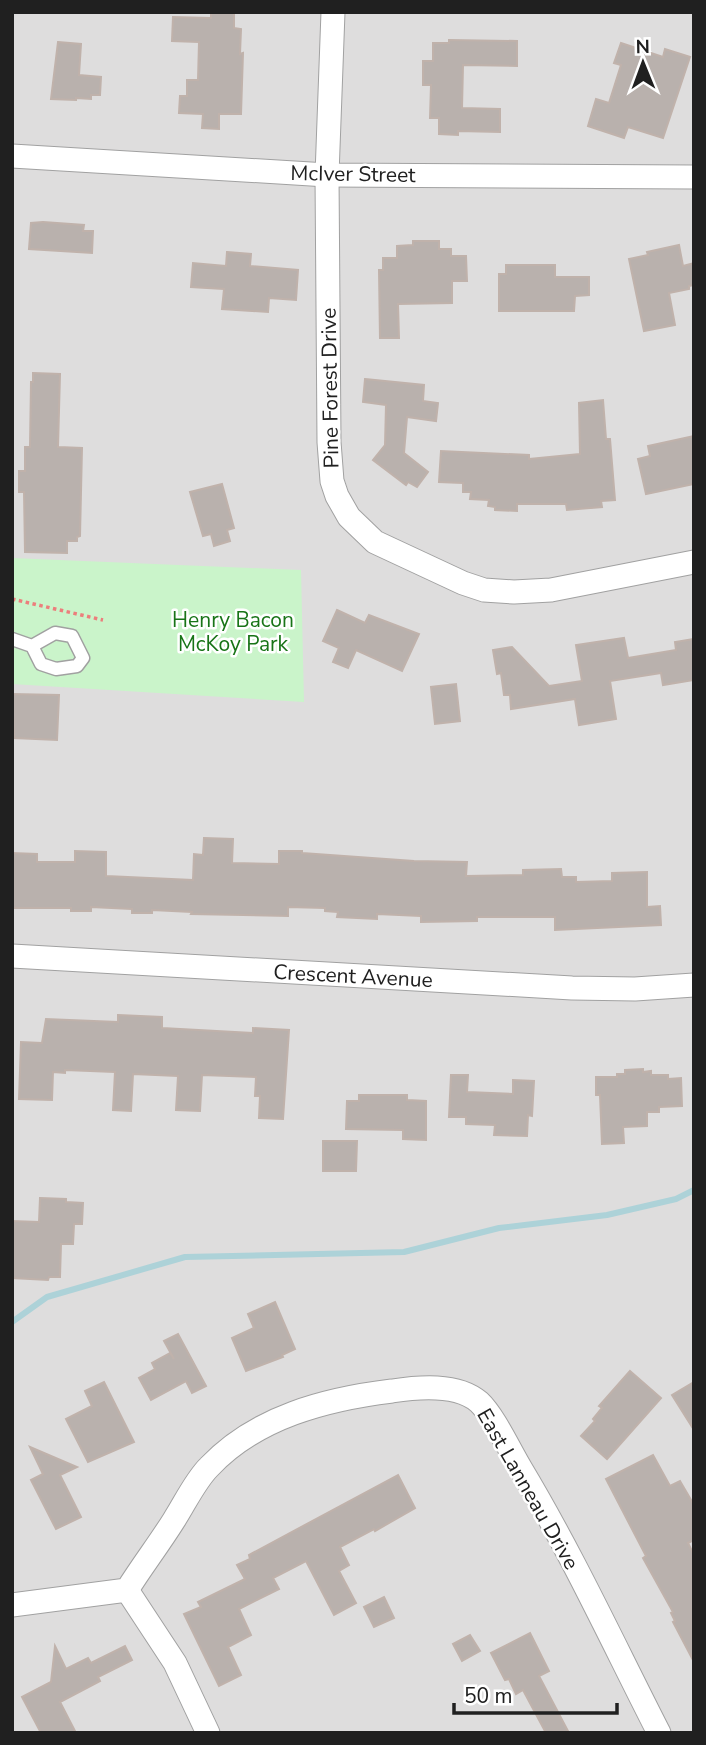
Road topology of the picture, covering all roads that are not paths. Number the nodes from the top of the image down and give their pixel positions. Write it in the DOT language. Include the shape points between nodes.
graph roads {
  1 [pos="333,12"];
  2 [pos="12,156"];
  3 [pos="327,175"];
  4 [pos="694,177"];
  5 [pos="694,562"];
  6 [pos="12,639"];
  7 [pos="32,646"];
  8 [pos="12,957"];
  9 [pos="694,985"];
  10 [pos="127,1590"];
  11 [pos="12,1605"];
  12 [pos="208,1733"];
  13 [pos="659,1733"];
  1 -- 3 [label="street, Pine Forest Drive"];
  2 -- 3 [label="street, McIver Street"];
  3 -- 4 [label="street, McIver Street"];
  3 -- 5 [label="street, Pine Forest Drive" via="330,461 337,496 349,517 375,542 484,590 551,590"];
  6 -- 7 [label="lane"];
  8 -- 9 [label="street, Crescent Avenue" via="572,988"];
  10 -- 11 [label="street"];
  10 -- 12 [label="street" via="175,1663"];
  10 -- 13 [label="street, East Lanneau Drive" via="207,1469 250,1434 305,1408 365,1394 408,1389 466,1394 480,1403 543,1506"];
}
